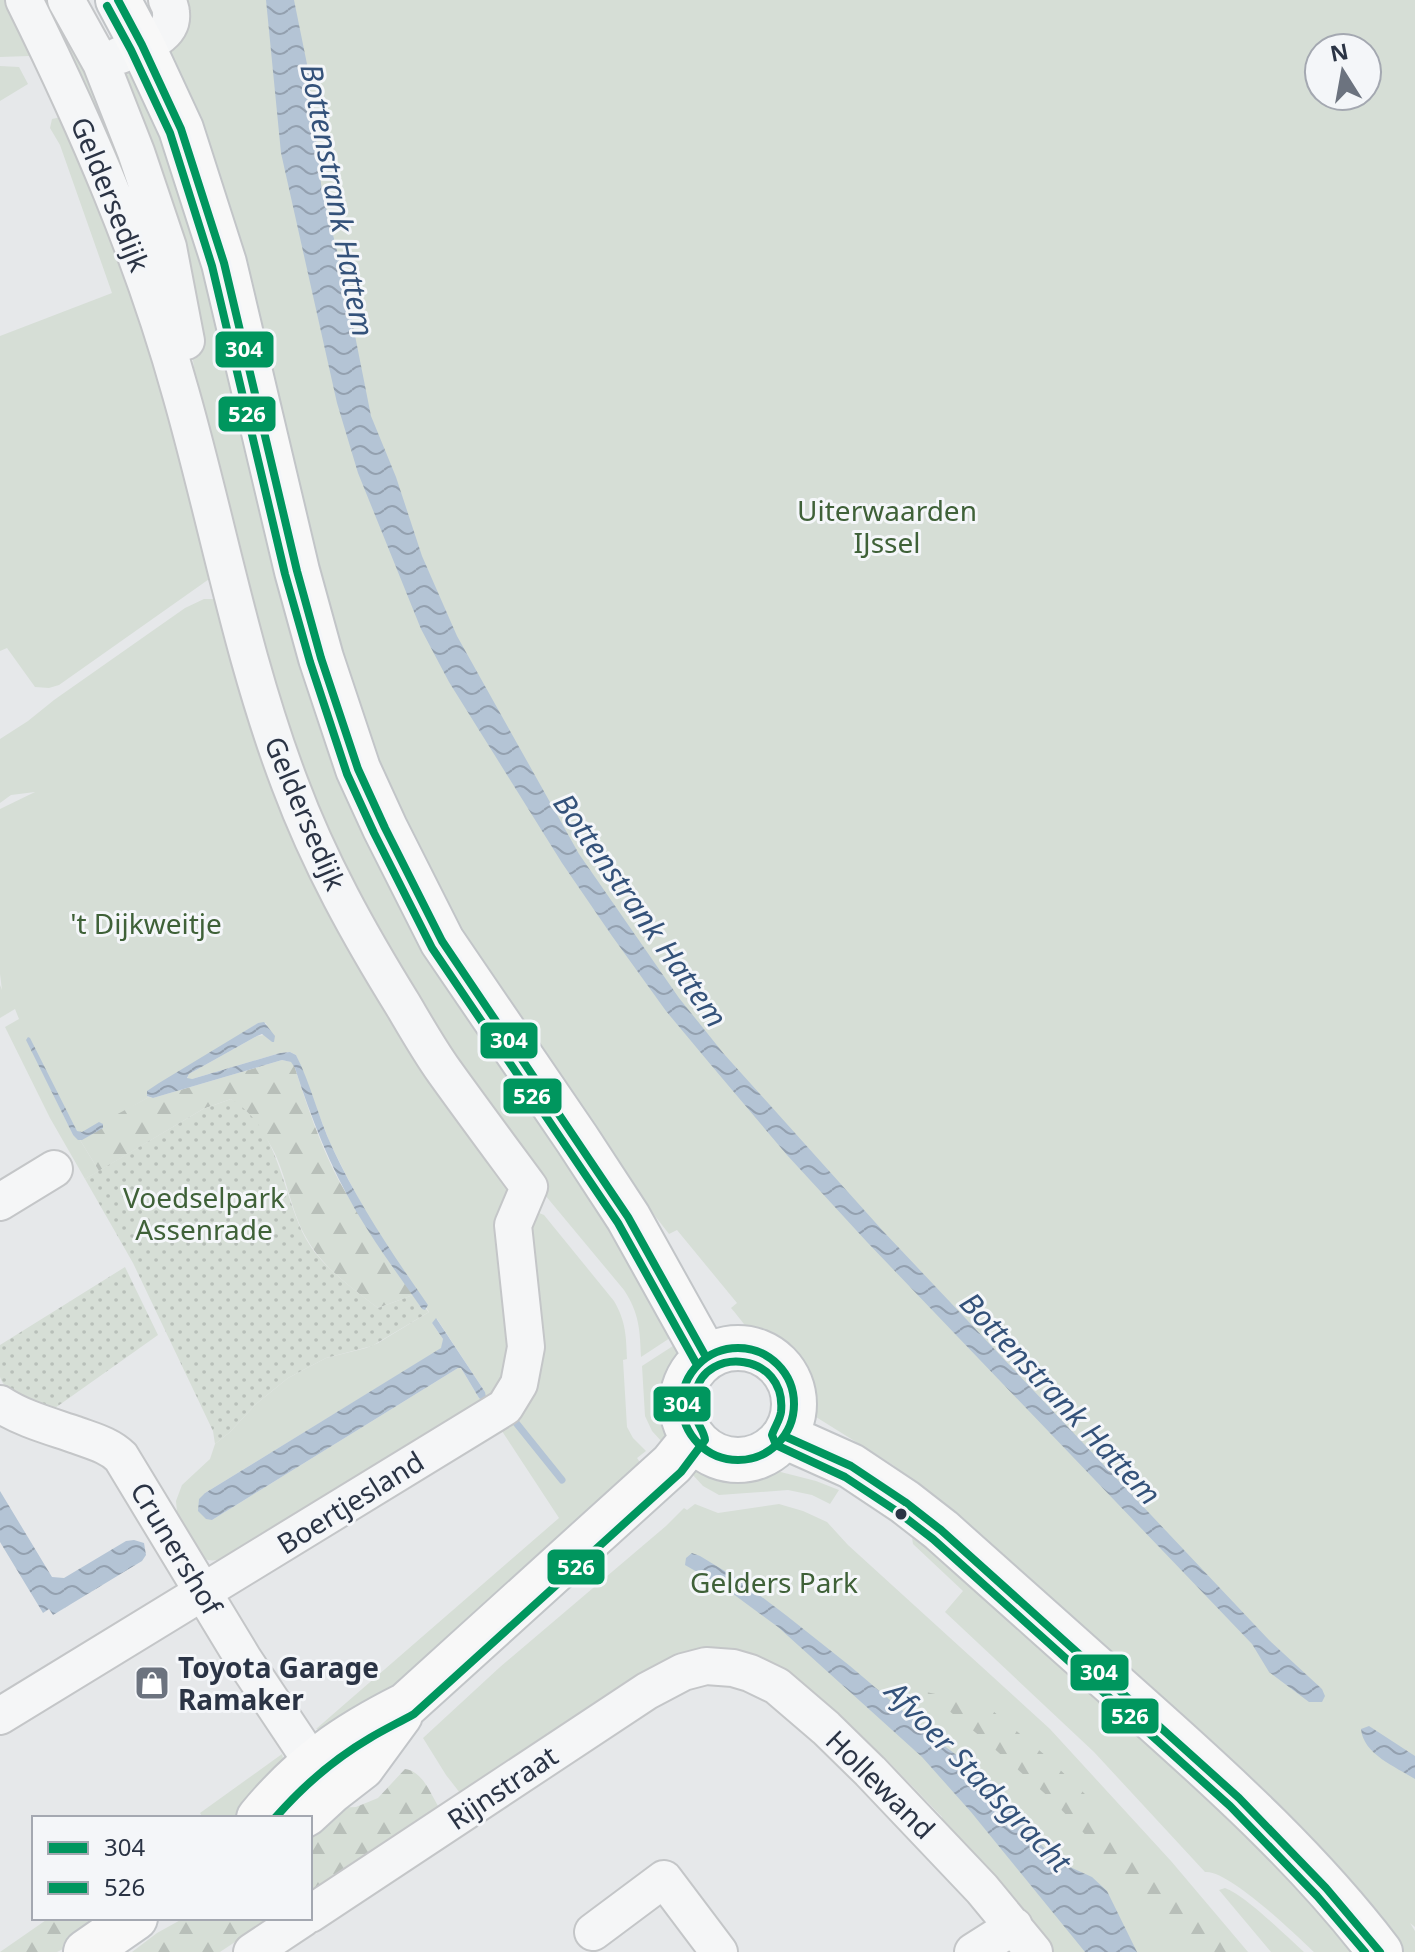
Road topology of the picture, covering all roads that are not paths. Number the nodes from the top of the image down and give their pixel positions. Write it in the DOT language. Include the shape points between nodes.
graph roads {
  1 [pos="24,0"];
  2 [pos="66,0"];
  3 [pos="118,0"];
  4 [pos="167,0"];
  5 [pos="142,45"];
  6 [pos="101,63"];
  7 [pos="181,394"];
  8 [pos="54,1169"];
  9 [pos="529,1187"];
  10 [pos="0,1202"];
  11 [pos="706,1357"];
  12 [pos="0,1404"];
  13 [pos="784,1436"];
  14 [pos="693,1438"];
  15 [pos="204,1593"];
  16 [pos="697,1668"];
  17 [pos="0,1716"];
  18 [pos="314,1790"];
  19 [pos="261,1816"];
  20 [pos="312,1913"];
  21 [pos="132,1920"];
  22 [pos="300,1920"];
  23 [pos="593,1932"];
  24 [pos="1024,1939"];
  25 [pos="86,1952"];
  26 [pos="252,1952"];
  27 [pos="719,1952"];
  28 [pos="973,1952"];
  29 [pos="1380,1952"];
  1 -- 7 [label="street, Geldersedijk" via="121,215"];
  2 -- 6 [label="street, Geldersedijk"];
  3 -- 5 [label="main road"];
  4 -- 5 [label="street" via="170,23 162,35"];
  5 -- 6 [label="street"];
  5 -- 11 [label="main road" via="181,129 224,263 297,571 358,769 442,941 619,1204"];
  6 -- 7 [label="street, Geldersedijk" via="168,247 188,349"];
  7 -- 9 [label="street, Geldersedijk" via="257,688 311,835 382,971 442,1069"];
  8 -- 10 [label="street"];
  9 -- 15 [label="street, Boertjesland" via="513,1225 526,1347 519,1384 505,1407"];
  11 -- 13 [label="main road" via="727,1348 749,1348 770,1357 794,1393 793,1415"];
  11 -- 14 [label="main road" via="690,1373 682,1394 683,1417"];
  12 -- 15 [label="street, Crunershof" via="115,1451"];
  13 -- 14 [label="main road" via="765,1453 739,1460 713,1455"];
  13 -- 29 [label="main road" via="851,1466 941,1530 1263,1820"];
  14 -- 18 [label="main road" via="672,1464 406,1705 362,1767"];
  15 -- 17 [label="street, Boertjesland"];
  15 -- 18 [label="street, Crunershof"];
  16 -- 20 [label="street, Rijnstraat" via="647,1691"];
  16 -- 24 [label="street, Hollewand" via="733,1668 777,1686 870,1771"];
  18 -- 19 [label="main road" via="278,1794"];
  21 -- 25 [label="main road"];
  22 -- 26 [label="street"];
  23 -- 27 [label="street" via="664,1879"];
  24 -- 28 [label="street"];
}
